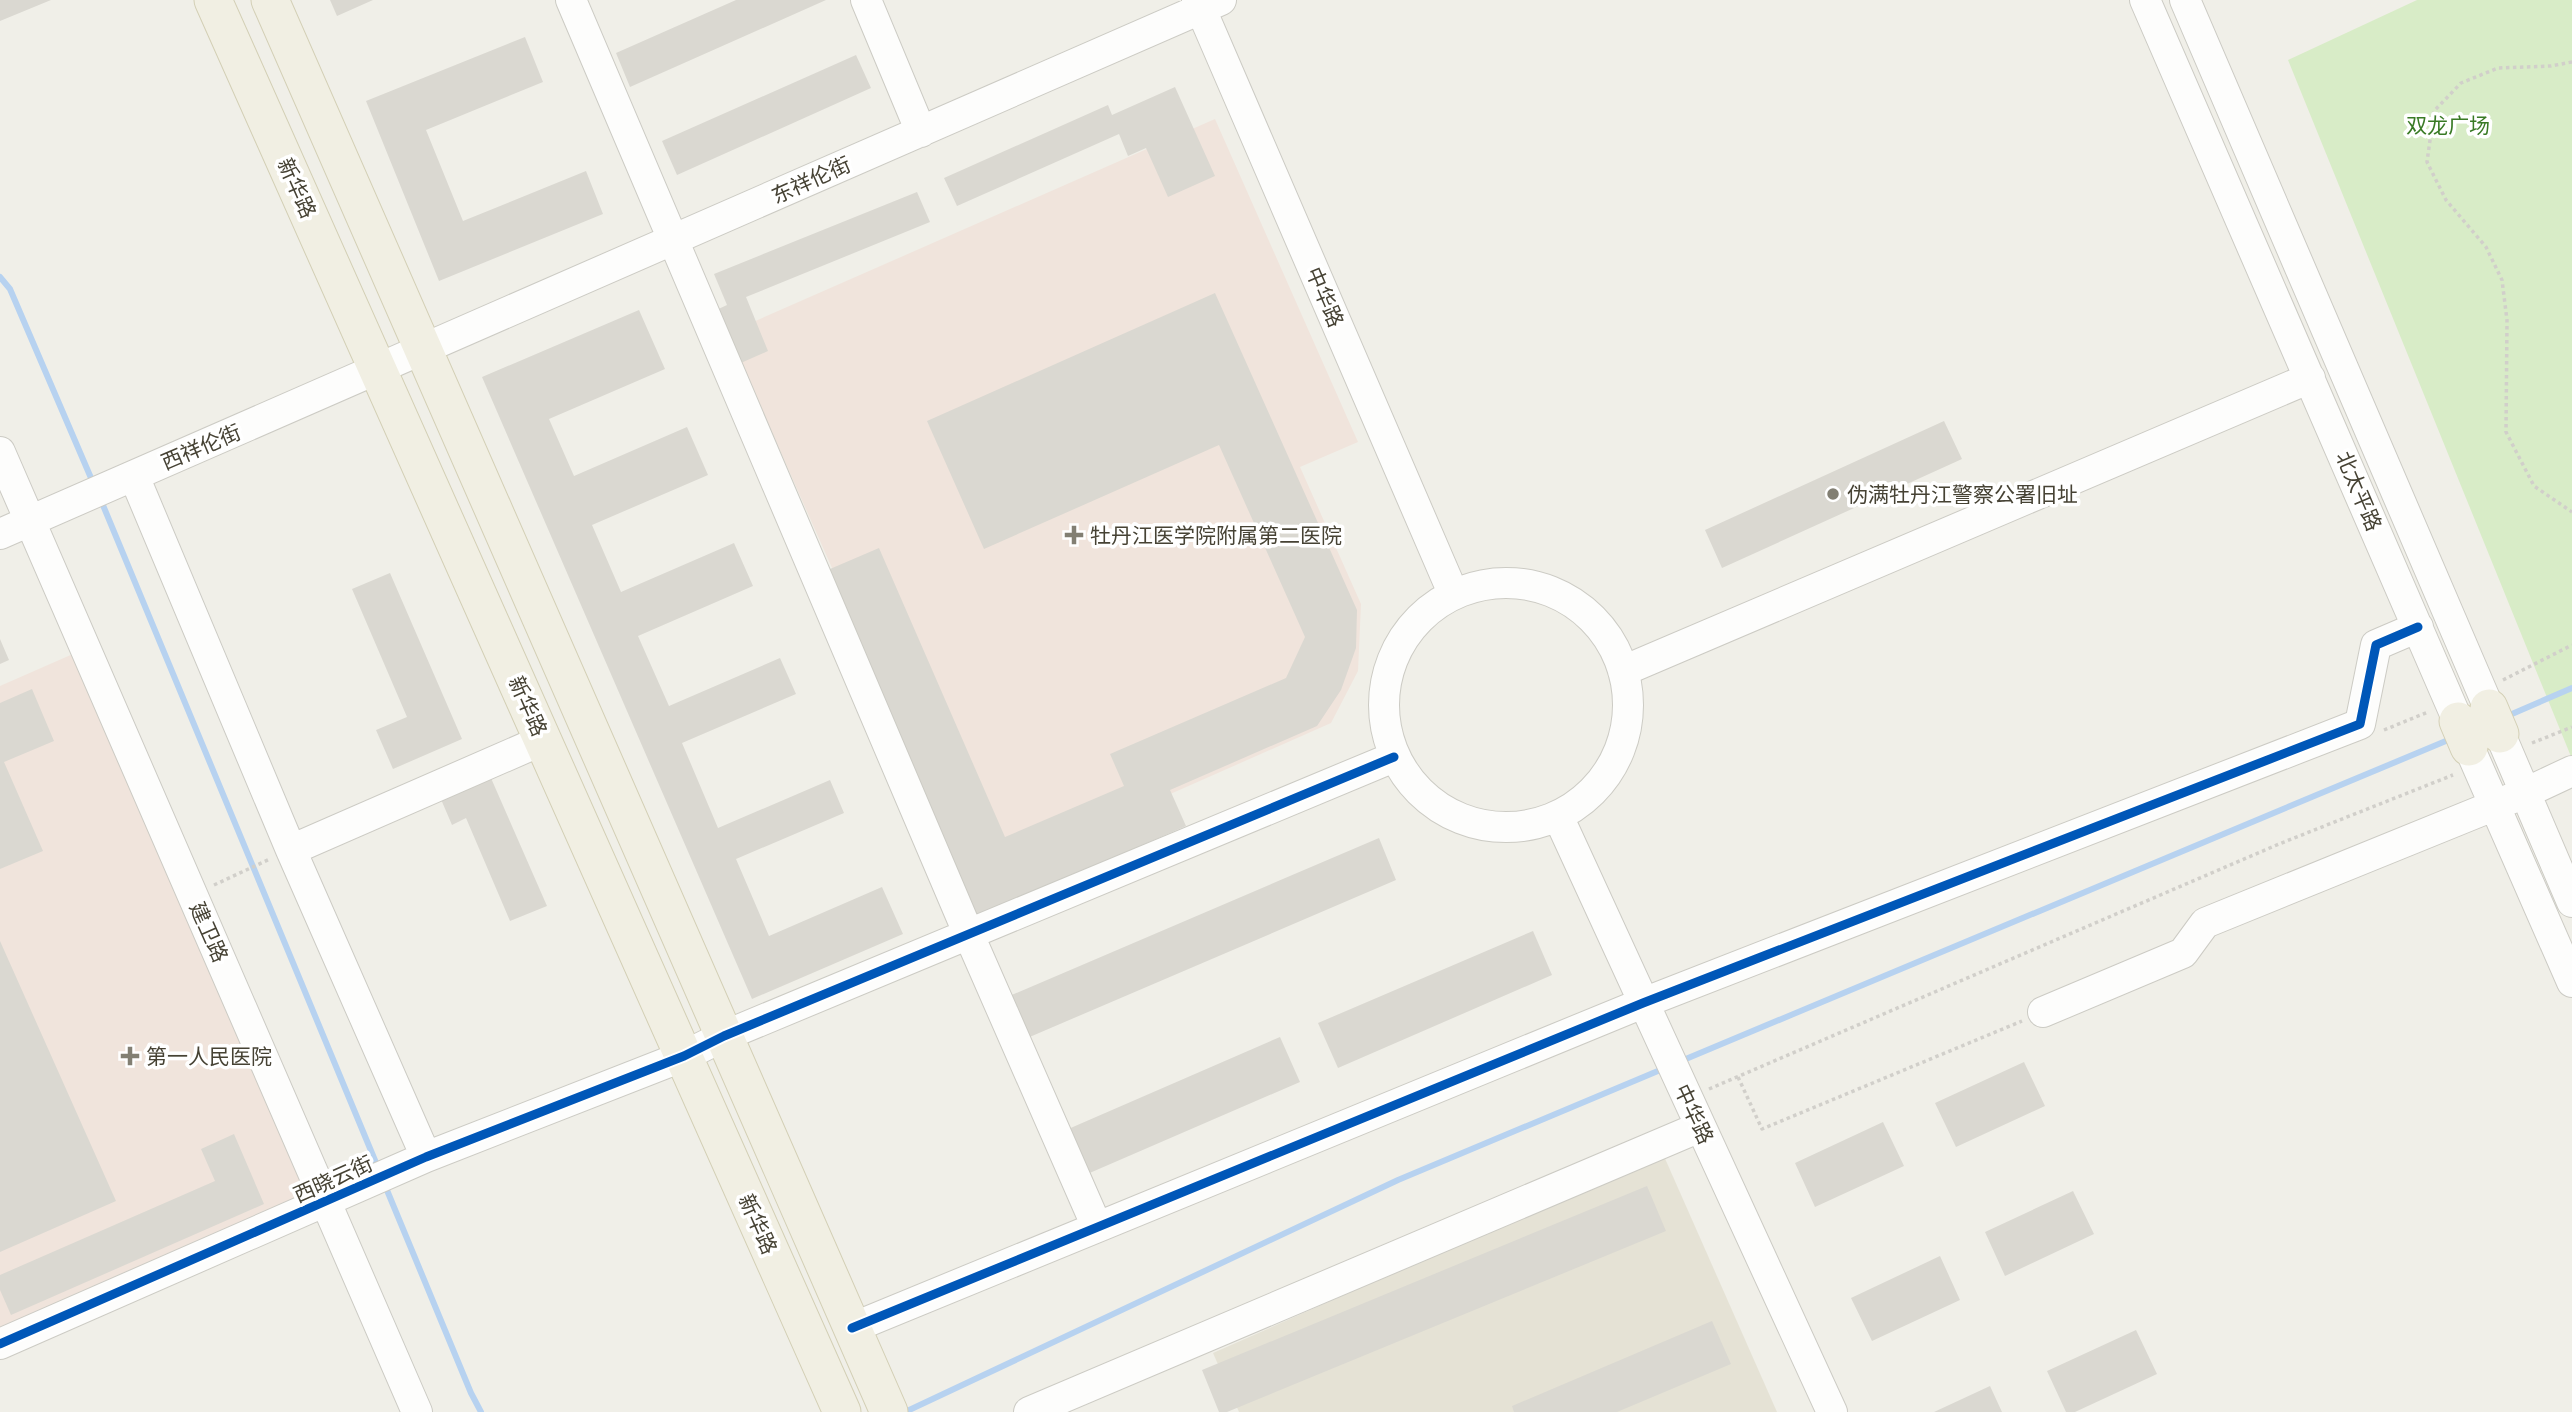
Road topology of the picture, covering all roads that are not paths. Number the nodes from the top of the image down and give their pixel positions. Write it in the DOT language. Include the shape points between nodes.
graph roads {
  1 [pos="213,0"];
  2 [pos="270,0"];
  3 [pos="571,0"];
  4 [pos="866,0"];
  5 [pos="2145,0"];
  6 [pos="2185,0"];
  7 [pos="1207,3"];
  8 [pos="921,132"];
  9 [pos="674,241"];
  10 [pos="401,361"];
  11 [pos="2310,379"];
  12 [pos="0,452"];
  13 [pos="134,476"];
  14 [pos="30,521"];
  15 [pos="0,534"];
  16 [pos="1453,593"];
  17 [pos="2418,627"];
  18 [pos="1623,671"];
  19 [pos="2479,735"];
  20 [pos="543,740"];
  21 [pos="1394,757"];
  22 [pos="2572,771"];
  23 [pos="2525,793"];
  24 [pos="2495,804"];
  25 [pos="1558,816"];
  26 [pos="292,850"];
  27 [pos="2572,902"];
  28 [pos="969,935"];
  29 [pos="2572,982"];
  30 [pos="1643,1003"];
  31 [pos="2043,1012"];
  32 [pos="724,1036"];
  33 [pos="684,1056"];
  34 [pos="1700,1127"];
  35 [pos="426,1157"];
  36 [pos="326,1201"];
  37 [pos="1097,1227"];
  38 [pos="852,1328"];
  39 [pos="0,1345"];
  40 [pos="417,1412"];
  41 [pos="842,1412"];
  42 [pos="889,1412"];
  43 [pos="1029,1412"];
  44 [pos="1832,1412"];
  1 -- 10 [label="main road, 新华路"];
  2 -- 10 [label="main road"];
  3 -- 9 [label="street"];
  4 -- 8 [label="street"];
  5 -- 11 [label="street, 北太平路"];
  6 -- 19 [label="street, 北太平路"];
  7 -- 8 [label="street, 东祥伦街"];
  7 -- 16 [label="street, 中华路"];
  8 -- 9 [label="street, 东祥伦街"];
  9 -- 10 [label="street, 东祥伦街"];
  9 -- 28 [label="street"];
  10 -- 13 [label="street, 西祥伦街"];
  10 -- 20 [label="main road, 新华路"];
  10 -- 32 [label="main road"];
  11 -- 17 [label="street, 北太平路"];
  11 -- 18 [label="street"];
  12 -- 14 [label="street, 建卫路"];
  13 -- 14 [label="street, 西祥伦街"];
  13 -- 26 [label="street"];
  14 -- 15 [label="street, 西祥伦街"];
  14 -- 36 [label="street, 建卫路"];
  16 -- 18 [label="street" via="1492,582 1532,584 1570,599 1600,625"];
  16 -- 21 [label="street" via="1422,615 1398,645 1385,681 1383,720"];
  17 -- 19 [label="street, 北太平路"];
  17 -- 30 [label="street" via="2376,645 2360,724"];
  18 -- 25 [label="street" via="1629,699 1626,735 1612,768 1589,796"];
  19 -- 23 [label="street, 北太平路"];
  19 -- 24 [label="street, 北太平路"];
  20 -- 26 [label="street"];
  20 -- 33 [label="main road, 新华路"];
  21 -- 25 [label="street" via="1416,789 1446,812 1483,825 1521,827"];
  21 -- 28 [label="street, 西晓云街"];
  22 -- 23 [label="street"];
  23 -- 24 [label="street"];
  23 -- 27 [label="street, 北太平路"];
  24 -- 29 [label="street, 北太平路"];
  24 -- 31 [label="street" via="2205,923 2183,953"];
  25 -- 30 [label="street, 中华路"];
  26 -- 35 [label="street"];
  28 -- 32 [label="street, 西晓云街"];
  28 -- 37 [label="street"];
  30 -- 34 [label="street, 中华路"];
  30 -- 37 [label="street"];
  32 -- 33 [label="street, 西晓云街"];
  32 -- 38 [label="main road"];
  33 -- 35 [label="street, 西晓云街"];
  33 -- 41 [label="main road, 新华路"];
  34 -- 43 [label="street"];
  34 -- 44 [label="street, 中华路"];
  35 -- 36 [label="street, 西晓云街"];
  36 -- 39 [label="street, 西晓云街"];
  36 -- 40 [label="street, 建卫路"];
  37 -- 38 [label="street"];
  38 -- 42 [label="main road"];
}
